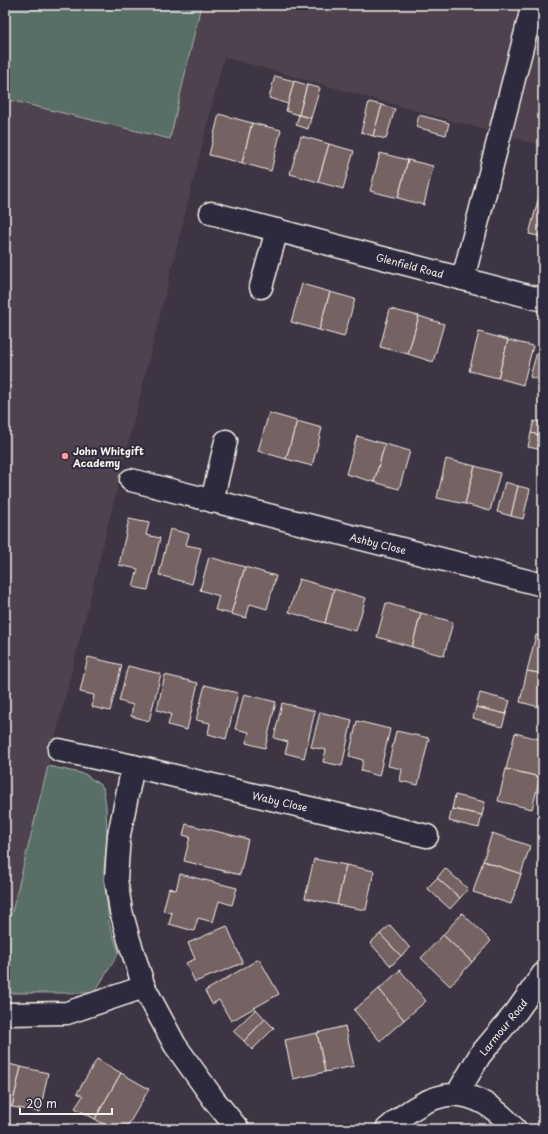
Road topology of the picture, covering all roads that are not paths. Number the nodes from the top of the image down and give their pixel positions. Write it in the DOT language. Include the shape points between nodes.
graph roads {
  1 [pos="536,8"];
  2 [pos="211,213"];
  3 [pos="276,230"];
  4 [pos="463,279"];
  5 [pos="261,287"];
  6 [pos="543,300"];
  7 [pos="226,441"];
  8 [pos="131,480"];
  9 [pos="212,501"];
  10 [pos="543,585"];
  11 [pos="59,750"];
  12 [pos="133,766"];
  13 [pos="427,836"];
  14 [pos="543,974"];
  15 [pos="144,987"];
  16 [pos="5,1014"];
  17 [pos="457,1094"];
  18 [pos="238,1129"];
  19 [pos="387,1129"];
  20 [pos="515,1129"];
  1 -- 4 [label="street"];
  2 -- 3 [label="street, Glenfield Road"];
  3 -- 4 [label="street, Glenfield Road"];
  3 -- 5 [label="street"];
  4 -- 6 [label="street, Glenfield Road"];
  7 -- 9 [label="street"];
  8 -- 9 [label="street, Ashby Close"];
  9 -- 10 [label="street, Ashby Close"];
  11 -- 12 [label="street, Waby Close"];
  12 -- 13 [label="street, Waby Close"];
  12 -- 15 [label="street" via="119,835 116,880 128,940"];
  14 -- 17 [label="street, Larmour Road" via="517,1012 480,1055"];
  15 -- 16 [label="street" via="67,1013"];
  15 -- 18 [label="street" via="175,1045"];
  17 -- 19 [label="street" via="445,1095 418,1105"];
  17 -- 20 [label="street" via="476,1098 494,1109"];
}
